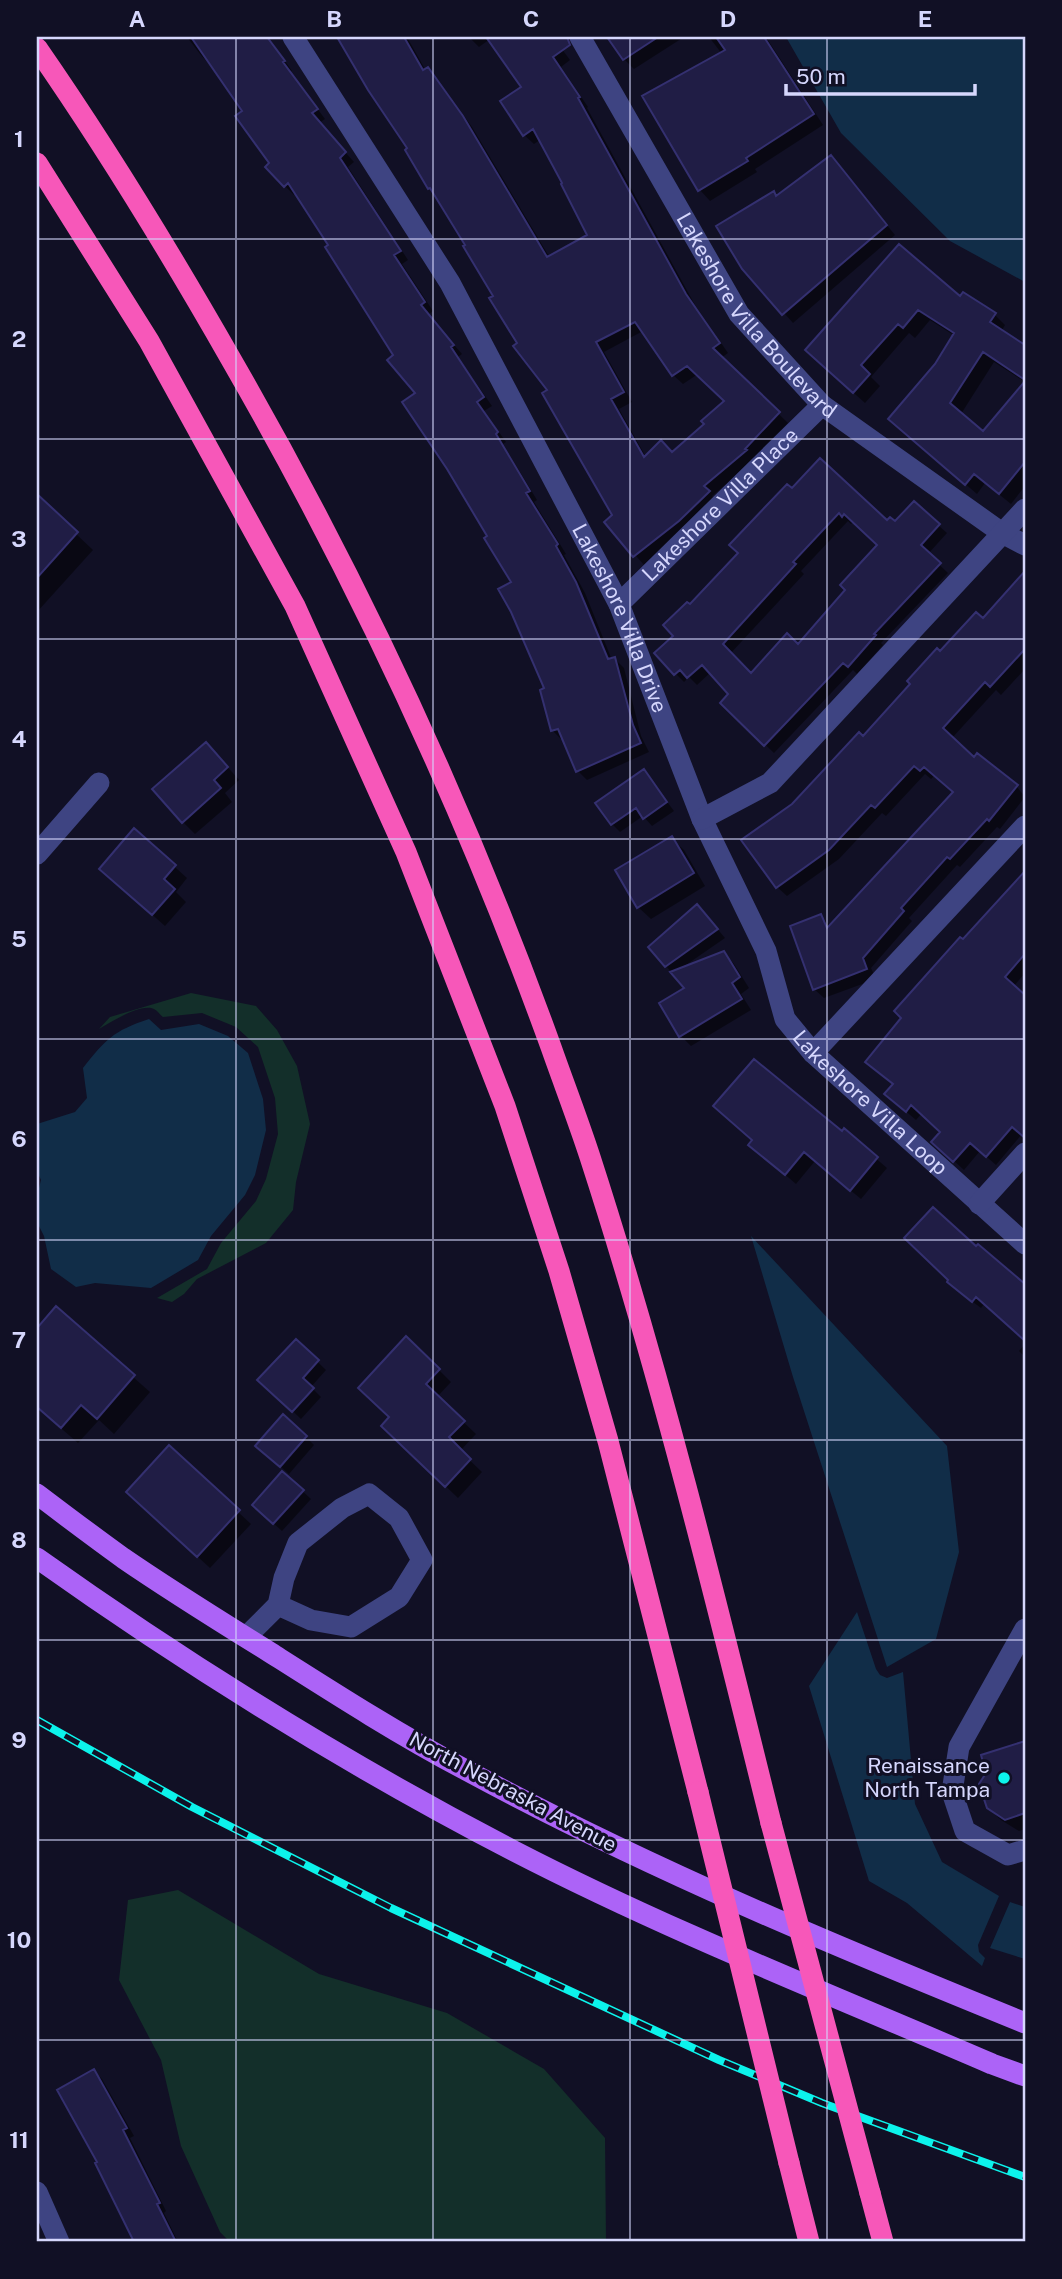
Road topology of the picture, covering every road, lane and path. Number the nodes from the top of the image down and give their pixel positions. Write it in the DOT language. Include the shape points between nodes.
graph roads {
  1 [pos="293,37"];
  2 [pos="580,37"];
  3 [pos="37,48"];
  4 [pos="37,163"];
  5 [pos="822,405"];
  6 [pos="1025,509"];
  7 [pos="1002,533"];
  8 [pos="1025,545"];
  9 [pos="619,604"];
  10 [pos="99,783"];
  11 [pos="702,819"];
  12 [pos="1025,826"];
  13 [pos="37,854"];
  14 [pos="813,1053"];
  15 [pos="1025,1153"];
  16 [pos="979,1204"];
  17 [pos="1025,1244"];
  18 [pos="37,1494"];
  19 [pos="37,1558"];
  20 [pos="278,1605"];
  21 [pos="1025,1629"];
  22 [pos="246,1637"];
  23 [pos="1025,1850"];
  24 [pos="1025,2023"];
  25 [pos="992,2064"];
  26 [pos="1025,2064"];
  27 [pos="1025,2076"];
  28 [pos="1025,2084"];
  29 [pos="37,2192"];
  30 [pos="59,2242"];
  31 [pos="809,2242"];
  32 [pos="883,2242"];
  1 -- 9 [label="street, Lakeshore Villa Drive" via="450,283"];
  2 -- 5 [label="street, Lakeshore Villa Boulevard" via="739,314"];
  3 -- 32 [label="highway, bridge" via="171,254 281,446 388,656 481,863 589,1153 639,1315"];
  4 -- 31 [label="highway, bridge" via="149,341 295,606 406,852 505,1106 608,1441"];
  5 -- 7 [label="street, Lakeshore Villa Boulevard"];
  5 -- 9 [label="street, Lakeshore Villa Place"];
  6 -- 7 [label="street"];
  7 -- 8 [label="street"];
  7 -- 11 [label="street" via="770,782"];
  9 -- 11 [label="street, Lakeshore Villa Drive"];
  10 -- 13 [label="street"];
  11 -- 14 [label="street, Lakeshore Villa Loop" via="766,951 785,1019"];
  12 -- 14 [label="street"];
  14 -- 16 [label="street, Lakeshore Villa Loop"];
  15 -- 16 [label="street"];
  16 -- 17 [label="street, Lakeshore Villa Loop"];
  18 -- 22 [label="main road, North Nebraska Avenue" via="124,1559"];
  19 -- 25 [label="main road" via="293,1727 516,1852 677,1929"];
  20 -- 20 [label="street" via="298,1543 342,1508 369,1494 399,1518 422,1560 399,1597 351,1628 311,1620"];
  20 -- 22 [label="street"];
  21 -- 23 [label="street" via="959,1747 952,1791 965,1831 1008,1855"];
  22 -- 24 [label="main road, North Nebraska Avenue" via="463,1769 594,1836 720,1896"];
  25 -- 26 [label="main road"];
  25 -- 27 [label="main road"];
  25 -- 28 [label="main road"];
  29 -- 30 [label="street"];
}
